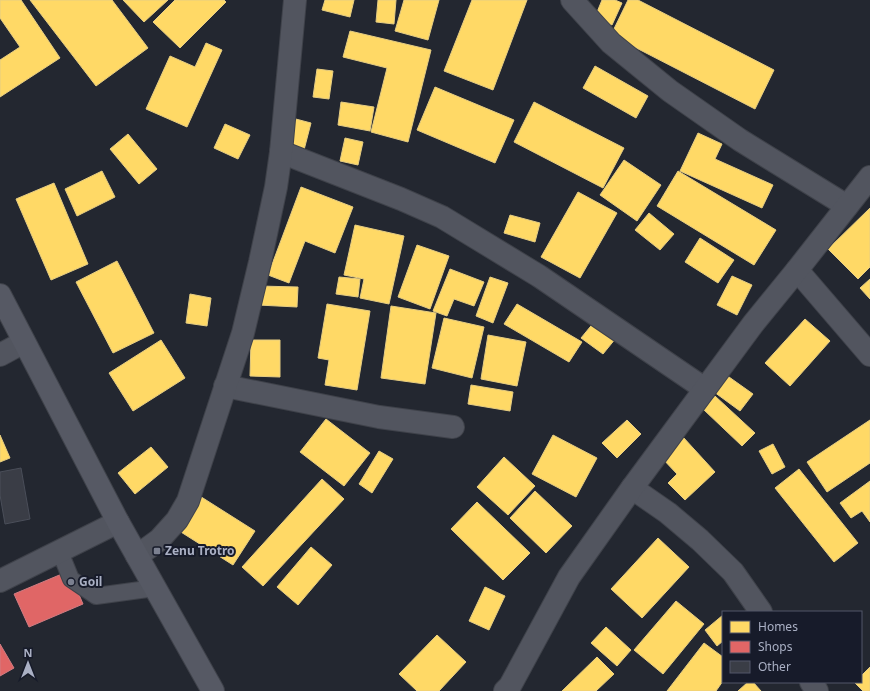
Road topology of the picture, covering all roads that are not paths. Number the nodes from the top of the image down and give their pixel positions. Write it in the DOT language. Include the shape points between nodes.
graph roads {
  1 [pos="295,0"];
  2 [pos="580,3"];
  3 [pos="281,152"];
  4 [pos="870,176"];
  5 [pos="846,206"];
  6 [pos="797,270"];
  7 [pos="0,295"];
  8 [pos="24,342"];
  9 [pos="0,355"];
  10 [pos="870,355"];
  11 [pos="225,386"];
  12 [pos="705,388"];
  13 [pos="452,427"];
  14 [pos="632,488"];
  15 [pos="118,522"];
  16 [pos="60,552"];
  17 [pos="137,556"];
  18 [pos="0,581"];
  19 [pos="155,588"];
  20 [pos="760,611"];
  21 [pos="511,689"];
  22 [pos="213,691"];
  1 -- 3 [label="street"];
  2 -- 5 [label="street" via="611,43 670,91 740,140"];
  3 -- 11 [label="street" via="260,262 243,332"];
  3 -- 12 [label="street" via="442,217 539,276"];
  4 -- 5 [label="street"];
  5 -- 6 [label="street"];
  6 -- 10 [label="street"];
  6 -- 12 [label="street"];
  7 -- 8 [label="main road"];
  8 -- 9 [label="street"];
  8 -- 15 [label="main road"];
  11 -- 13 [label="street" via="378,417"];
  11 -- 17 [label="street" via="188,501 177,520 159,540"];
  12 -- 14 [label="street"];
  14 -- 20 [label="street" via="668,513 700,540 733,572"];
  14 -- 21 [label="street" via="569,577"];
  15 -- 16 [label="street"];
  15 -- 17 [label="main road"];
  16 -- 18 [label="street"];
  16 -- 19 [label="lane" via="71,579 96,596"];
  17 -- 19 [label="main road"];
  19 -- 22 [label="main road"];
}
